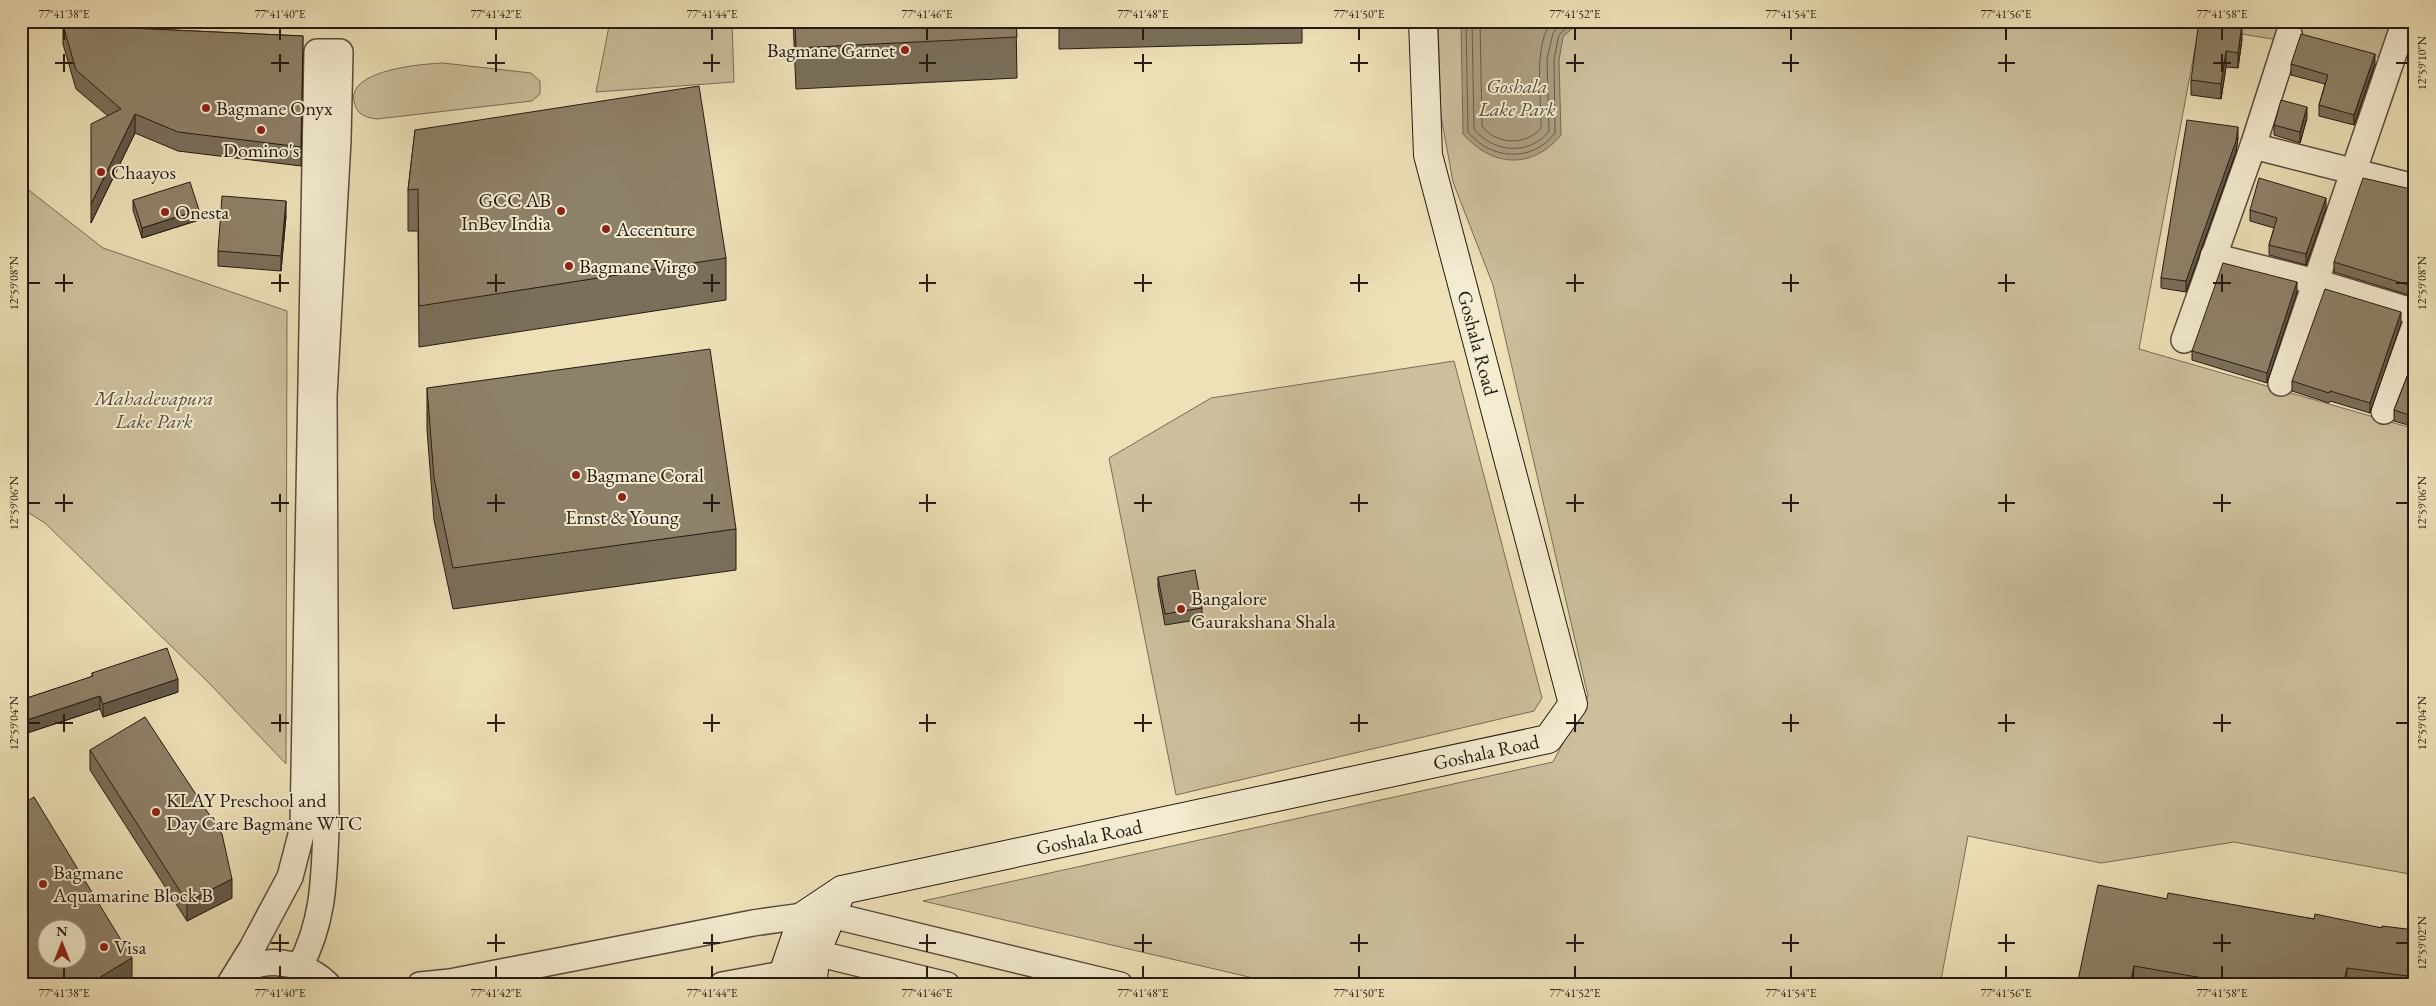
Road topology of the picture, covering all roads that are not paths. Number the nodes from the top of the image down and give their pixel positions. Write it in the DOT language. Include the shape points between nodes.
graph roads {
  1 [pos="1423,21"];
  2 [pos="2404,21"];
  3 [pos="2289,34"];
  4 [pos="2253,146"];
  5 [pos="2353,172"];
  6 [pos="2415,187"];
  7 [pos="2214,256"];
  8 [pos="2316,282"];
  9 [pos="2415,312"];
  10 [pos="2415,325"];
  11 [pos="2184,340"];
  12 [pos="2282,384"];
  13 [pos="2384,411"];
  14 [pos="842,890"];
  15 [pos="804,916"];
  16 [pos="831,916"];
  17 [pos="816,953"];
  18 [pos="300,966"];
  19 [pos="783,980"];
  20 [pos="229,985"];
  21 [pos="328,985"];
  22 [pos="420,985"];
  23 [pos="722,985"];
  24 [pos="812,985"];
  25 [pos="947,985"];
  26 [pos="1120,985"];
  1 -- 14 [label="street, Goshala Road" via="1428,154 1573,704 1548,739"];
  2 -- 5 [label="street"];
  3 -- 4 [label="street"];
  4 -- 5 [label="street"];
  4 -- 7 [label="street"];
  5 -- 6 [label="street"];
  5 -- 8 [label="street"];
  7 -- 8 [label="street"];
  7 -- 11 [label="street"];
  8 -- 9 [label="street"];
  8 -- 12 [label="street"];
  10 -- 13 [label="street"];
  14 -- 15 [label="street, Goshala Road"];
  14 -- 16 [label="street"];
  15 -- 16 [label="street"];
  15 -- 19 [label="street"];
  15 -- 22 [label="street"];
  16 -- 17 [label="street"];
  16 -- 26 [label="street"];
  17 -- 19 [label="street"];
  17 -- 24 [label="street"];
  17 -- 25 [label="street"];
  18 -- 20 [label="street" via="273,963 247,968"];
  18 -- 20 [label="street" via="311,944 323,898 326,830 324,396 338,140 328,52 303,827 290,877"];
  18 -- 21 [label="street"];
  19 -- 23 [label="street"];
}
